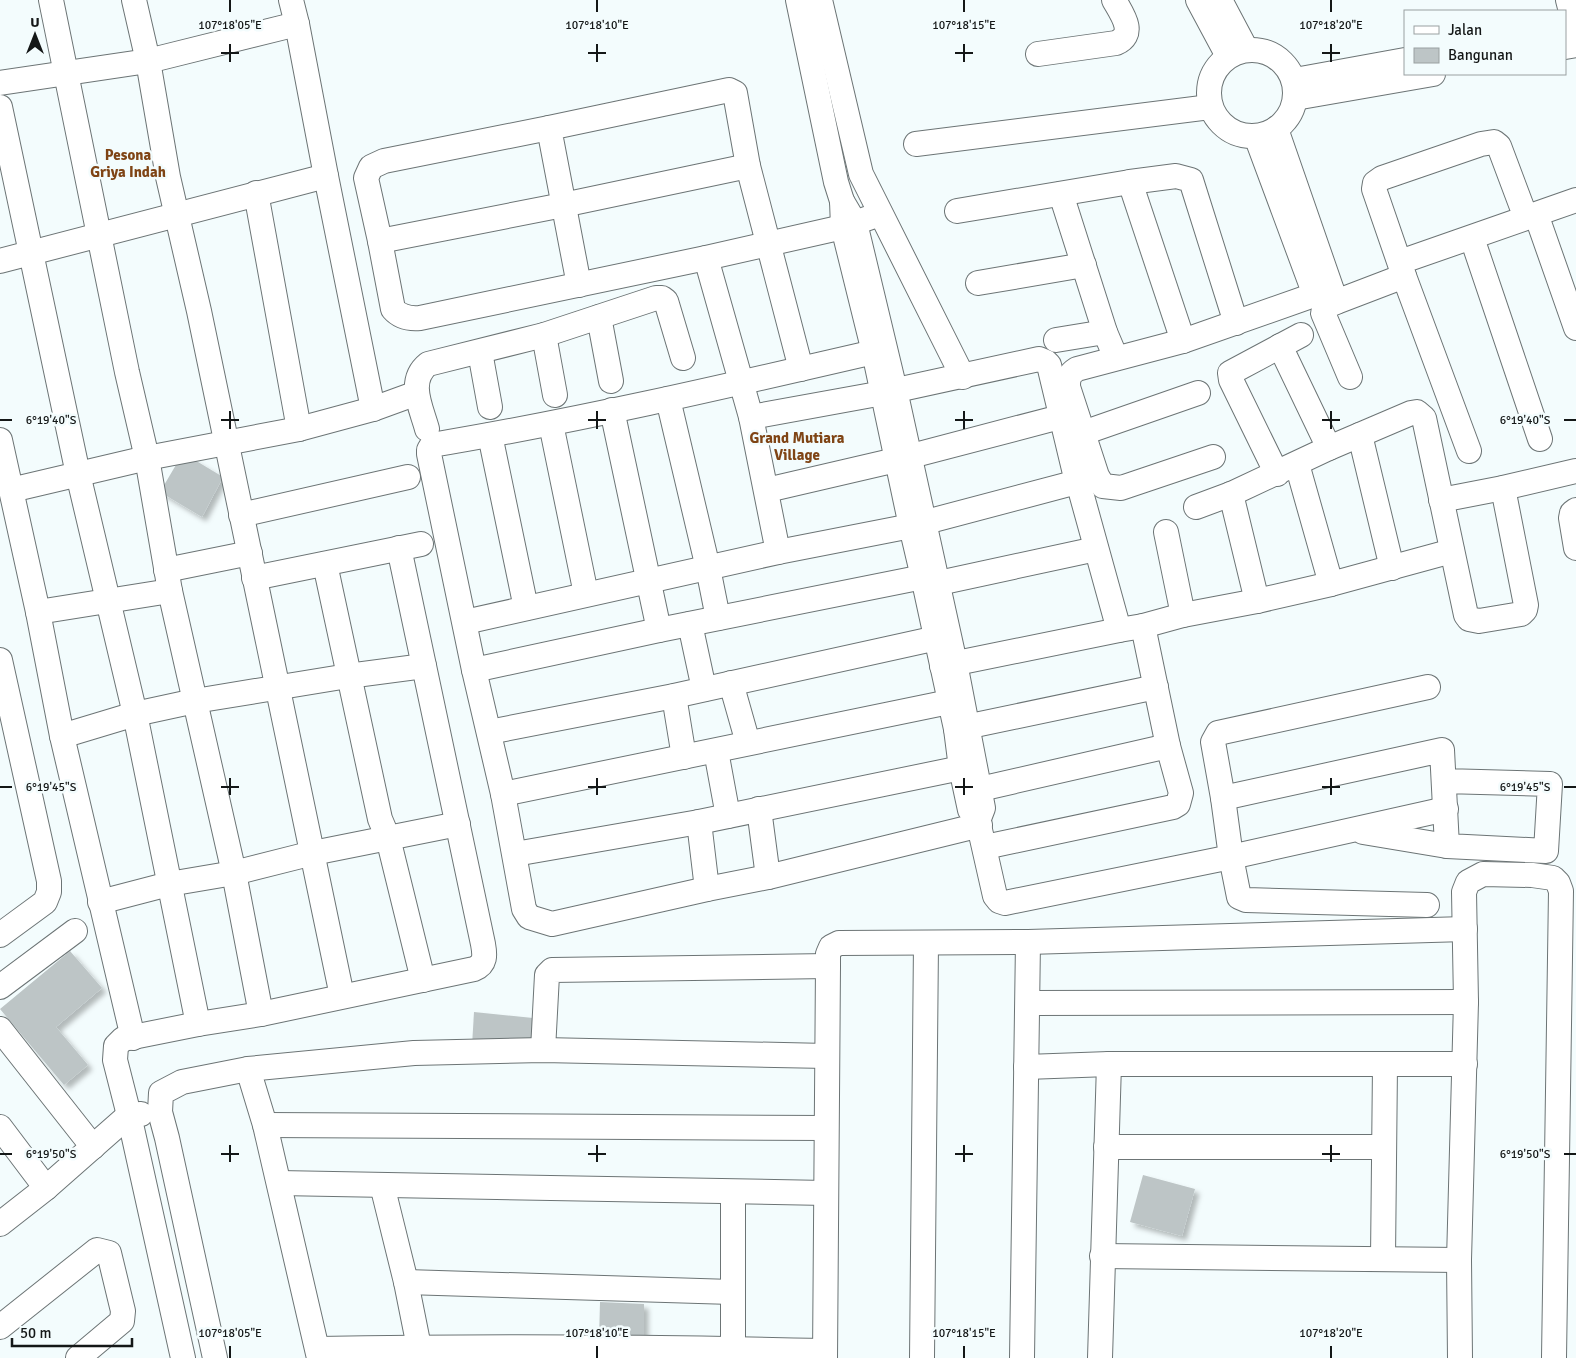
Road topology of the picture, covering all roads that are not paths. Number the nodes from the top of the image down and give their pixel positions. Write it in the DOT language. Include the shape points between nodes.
graph roads {
  1 [pos="51,0"];
  2 [pos="134,0"];
  3 [pos="291,0"];
  4 [pos="798,0"];
  5 [pos="820,0"];
  6 [pos="1114,0"];
  7 [pos="1198,0"];
  8 [pos="1220,0"];
  9 [pos="1572,22"];
  10 [pos="298,24"];
  11 [pos="1566,43"];
  12 [pos="1237,52"];
  13 [pos="1038,54"];
  14 [pos="1404,60"];
  15 [pos="148,62"];
  16 [pos="65,73"];
  17 [pos="1424,75"];
  18 [pos="0,83"];
  19 [pos="1295,89"];
  20 [pos="0,107"];
  21 [pos="1210,107"];
  22 [pos="549,128"];
  23 [pos="1266,133"];
  24 [pos="916,144"];
  25 [pos="748,166"];
  26 [pos="861,174"];
  27 [pos="326,176"];
  28 [pos="1130,182"];
  29 [pos="839,191"];
  30 [pos="256,193"];
  31 [pos="1061,194"];
  32 [pos="1576,200"];
  33 [pos="562,205"];
  34 [pos="957,211"];
  35 [pos="880,214"];
  36 [pos="178,216"];
  37 [pos="1531,216"];
  38 [pos="849,225"];
  39 [pos="98,236"];
  40 [pos="1472,238"];
  41 [pos="380,241"];
  42 [pos="768,244"];
  43 [pos="31,254"];
  44 [pos="706,258"];
  45 [pos="0,261"];
  46 [pos="1084,265"];
  47 [pos="1402,269"];
  48 [pos="978,282"];
  49 [pos="579,285"];
  50 [pos="1327,295"];
  51 [pos="599,317"];
  52 [pos="1236,323"];
  53 [pos="1576,328"];
  54 [pos="1105,332"];
  55 [pos="544,335"];
  56 [pos="1301,335"];
  57 [pos="1056,340"];
  58 [pos="1183,341"];
  59 [pos="1280,346"];
  60 [pos="480,352"];
  61 [pos="874,352"];
  62 [pos="683,358"];
  63 [pos="1116,358"];
  64 [pos="801,369"];
  65 [pos="964,377"];
  66 [pos="1350,377"];
  67 [pos="612,381"];
  68 [pos="742,383"];
  69 [pos="889,392"];
  70 [pos="417,393"];
  71 [pos="1198,393"];
  72 [pos="555,394"];
  73 [pos="668,399"];
  74 [pos="490,407"];
  75 [pos="372,409"];
  76 [pos="612,410"];
  77 [pos="751,417"];
  78 [pos="1060,417"];
  79 [pos="552,424"];
  80 [pos="299,429"];
  81 [pos="427,429"];
  82 [pos="1083,433"];
  83 [pos="490,435"];
  84 [pos="1360,435"];
  85 [pos="0,440"];
  86 [pos="1540,440"];
  87 [pos="226,443"];
  88 [pos="1329,448"];
  89 [pos="1468,450"];
  90 [pos="1213,457"];
  91 [pos="147,458"];
  92 [pos="902,458"];
  93 [pos="1287,469"];
  94 [pos="1576,471"];
  95 [pos="78,474"];
  96 [pos="408,478"];
  97 [pos="1077,482"];
  98 [pos="1503,488"];
  99 [pos="11,490"];
  100 [pos="767,490"];
  101 [pos="1231,494"];
  102 [pos="1441,500"];
  103 [pos="1196,507"];
  104 [pos="1576,510"];
  105 [pos="241,515"];
  106 [pos="917,524"];
  107 [pos="1166,532"];
  108 [pos="1576,548"];
  109 [pos="1096,549"];
  110 [pos="1452,551"];
  111 [pos="778,552"];
  112 [pos="250,553"];
  113 [pos="326,564"];
  114 [pos="708,568"];
  115 [pos="1392,568"];
  116 [pos="254,578"];
  117 [pos="168,580"];
  118 [pos="649,582"];
  119 [pos="928,582"];
  120 [pos="1331,584"];
  121 [pos="586,594"];
  122 [pos="109,601"];
  123 [pos="1257,601"];
  124 [pos="526,608"];
  125 [pos="38,612"];
  126 [pos="1183,615"];
  127 [pos="718,618"];
  128 [pos="465,622"];
  129 [pos="690,624"];
  130 [pos="1143,626"];
  131 [pos="659,630"];
  132 [pos="1119,630"];
  133 [pos="936,638"];
  134 [pos="0,660"];
  135 [pos="948,665"];
  136 [pos="424,666"];
  137 [pos="474,670"];
  138 [pos="348,676"];
  139 [pos="731,683"];
  140 [pos="1156,687"];
  141 [pos="1428,687"];
  142 [pos="278,688"];
  143 [pos="704,689"];
  144 [pos="674,696"];
  145 [pos="196,702"];
  146 [pos="949,702"];
  147 [pos="135,714"];
  148 [pos="961,727"];
  149 [pos="489,732"];
  150 [pos="62,736"];
  151 [pos="748,743"];
  152 [pos="1168,746"];
  153 [pos="716,751"];
  154 [pos="684,757"];
  155 [pos="961,768"];
  156 [pos="1444,781"];
  157 [pos="972,791"];
  158 [pos="502,794"];
  159 [pos="1223,798"];
  160 [pos="759,809"];
  161 [pos="1446,809"];
  162 [pos="728,816"];
  163 [pos="699,822"];
  164 [pos="458,824"];
  165 [pos="1352,830"];
  166 [pos="981,831"];
  167 [pos="388,838"];
  168 [pos="1447,846"];
  169 [pos="312,853"];
  170 [pos="515,854"];
  171 [pos="1231,857"];
  172 [pos="234,873"];
  173 [pos="768,877"];
  174 [pos="169,884"];
  175 [pos="707,889"];
  176 [pos="100,902"];
  177 [pos="1427,905"];
  178 [pos="1465,929"];
  179 [pos="75,931"];
  180 [pos="0,935"];
  181 [pos="1028,942"];
  182 [pos="926,943"];
  183 [pos="828,966"];
  184 [pos="423,980"];
  185 [pos="0,987"];
  186 [pos="342,996"];
  187 [pos="1466,1002"];
  188 [pos="1028,1003"];
  189 [pos="261,1014"];
  190 [pos="198,1024"];
  191 [pos="0,1029"];
  192 [pos="132,1038"];
  193 [pos="543,1050"];
  194 [pos="827,1056"];
  195 [pos="1109,1064"];
  196 [pos="1464,1064"];
  197 [pos="1385,1065"];
  198 [pos="1026,1067"];
  199 [pos="248,1069"];
  200 [pos="160,1112"];
  201 [pos="129,1115"];
  202 [pos="266,1125"];
  203 [pos="0,1127"];
  204 [pos="826,1128"];
  205 [pos="93,1147"];
  206 [pos="1106,1147"];
  207 [pos="1384,1147"];
  208 [pos="280,1183"];
  209 [pos="382,1185"];
  210 [pos="46,1188"];
  211 [pos="733,1192"];
  212 [pos="826,1193"];
  213 [pos="0,1224"];
  214 [pos="1102,1256"];
  215 [pos="1383,1258"];
  216 [pos="1459,1260"];
  217 [pos="406,1282"];
  218 [pos="732,1292"];
  219 [pos="0,1326"];
  220 [pos="419,1347"];
  221 [pos="733,1349"];
  222 [pos="318,1353"];
  223 [pos="825,1354"];
  224 [pos="78,1358"];
  225 [pos="183,1358"];
  226 [pos="215,1358"];
  227 [pos="922,1358"];
  228 [pos="1022,1358"];
  229 [pos="1100,1358"];
  230 [pos="1460,1358"];
  231 [pos="1554,1358"];
  1 -- 16 [label="street"];
  2 -- 15 [label="street"];
  3 -- 10 [label="street"];
  4 -- 29 [label="street"];
  5 -- 26 [label="street"];
  6 -- 13 [label="street" via="1127,28 1121,41"];
  7 -- 12 [label="street"];
  8 -- 12 [label="street"];
  9 -- 11 [label="street"];
  10 -- 15 [label="street"];
  10 -- 27 [label="street"];
  12 -- 19 [label="street" via="1265,51 1282,60"];
  12 -- 21 [label="street" via="1214,70 1208,88"];
  14 -- 19 [label="street"];
  15 -- 16 [label="street"];
  15 -- 36 [label="street"];
  16 -- 18 [label="street"];
  16 -- 39 [label="street"];
  17 -- 19 [label="street"];
  19 -- 23 [label="street" via="1290,114"];
  20 -- 43 [label="street"];
  21 -- 23 [label="street" via="1217,120 1228,129 1242,135"];
  21 -- 24 [label="street"];
  22 -- 25 [label="street" via="729,90 735,93"];
  22 -- 33 [label="street"];
  22 -- 41 [label="street" via="384,161 371,167 366,178"];
  23 -- 50 [label="street"];
  25 -- 33 [label="street"];
  25 -- 42 [label="street"];
  26 -- 29 [label="street"];
  26 -- 35 [label="street"];
  27 -- 30 [label="street"];
  27 -- 75 [label="street"];
  28 -- 31 [label="street"];
  28 -- 52 [label="street" via="1176,176 1191,180"];
  28 -- 58 [label="street"];
  29 -- 38 [label="street"];
  30 -- 36 [label="street"];
  30 -- 80 [label="street"];
  31 -- 34 [label="street"];
  31 -- 46 [label="street"];
  32 -- 37 [label="street"];
  33 -- 41 [label="street"];
  33 -- 49 [label="street"];
  35 -- 38 [label="street"];
  35 -- 65 [label="street"];
  36 -- 39 [label="street"];
  36 -- 87 [label="street"];
  37 -- 40 [label="street"];
  37 -- 47 [label="street" via="1499,146 1494,142 1382,178 1374,188"];
  37 -- 53 [label="street"];
  38 -- 42 [label="street"];
  38 -- 61 [label="street"];
  38 -- 69 [label="street"];
  39 -- 43 [label="street"];
  39 -- 91 [label="street"];
  40 -- 47 [label="street"];
  40 -- 86 [label="street"];
  41 -- 49 [label="street" via="393,309 397,314 412,318"];
  42 -- 44 [label="street"];
  42 -- 64 [label="street"];
  43 -- 45 [label="street"];
  43 -- 95 [label="street"];
  44 -- 49 [label="street"];
  44 -- 68 [label="street"];
  46 -- 48 [label="street"];
  46 -- 54 [label="street"];
  47 -- 50 [label="street"];
  47 -- 89 [label="street"];
  50 -- 52 [label="street"];
  50 -- 66 [label="street" via="1323,313"];
  51 -- 55 [label="street"];
  51 -- 62 [label="street" via="662,298 666,300"];
  51 -- 67 [label="street"];
  52 -- 58 [label="street"];
  54 -- 57 [label="street"];
  54 -- 63 [label="street"];
  55 -- 60 [label="street"];
  55 -- 72 [label="street"];
  56 -- 59 [label="street"];
  58 -- 63 [label="street"];
  59 -- 88 [label="street"];
  59 -- 93 [label="street" via="1233,371 1230,377"];
  60 -- 70 [label="street" via="428,364 421,369 417,379"];
  60 -- 74 [label="street"];
  61 -- 64 [label="street"];
  61 -- 69 [label="street"];
  63 -- 82 [label="street" via="1077,369 1068,378"];
  64 -- 68 [label="street"];
  65 -- 69 [label="street"];
  65 -- 78 [label="street" via="1042,359 1049,365"];
  68 -- 73 [label="street"];
  68 -- 77 [label="street"];
  69 -- 77 [label="street"];
  69 -- 92 [label="street"];
  70 -- 75 [label="street"];
  70 -- 81 [label="street"];
  71 -- 82 [label="street"];
  73 -- 76 [label="street"];
  73 -- 114 [label="street"];
  75 -- 80 [label="street"];
  76 -- 79 [label="street"];
  76 -- 118 [label="street"];
  77 -- 100 [label="street"];
  78 -- 92 [label="street"];
  78 -- 97 [label="street"];
  79 -- 83 [label="street"];
  79 -- 121 [label="street"];
  80 -- 87 [label="street"];
  82 -- 90 [label="street" via="1103,486 1111,488 1121,488"];
  83 -- 124 [label="street"];
  83 -- 128 [label="street" via="432,445 429,450"];
  84 -- 88 [label="street"];
  84 -- 102 [label="street" via="1411,413 1422,415"];
  84 -- 115 [label="street"];
  85 -- 99 [label="street"];
  87 -- 91 [label="street"];
  87 -- 105 [label="street"];
  88 -- 93 [label="street"];
  91 -- 95 [label="street"];
  91 -- 117 [label="street"];
  92 -- 100 [label="street"];
  92 -- 106 [label="street"];
  93 -- 101 [label="street"];
  93 -- 120 [label="street"];
  94 -- 98 [label="street"];
  95 -- 99 [label="street"];
  95 -- 122 [label="street"];
  96 -- 105 [label="street"];
  97 -- 106 [label="street"];
  97 -- 109 [label="street"];
  98 -- 102 [label="street"];
  98 -- 110 [label="street" via="1525,610 1521,614 1479,621 1469,619"];
  99 -- 125 [label="street"];
  100 -- 111 [label="street"];
  101 -- 103 [label="street"];
  101 -- 123 [label="street"];
  102 -- 110 [label="street"];
  104 -- 108 [label="street" via="1571,518"];
  105 -- 112 [label="street"];
  106 -- 111 [label="street"];
  106 -- 119 [label="street"];
  107 -- 126 [label="street"];
  109 -- 119 [label="street"];
  109 -- 132 [label="street"];
  110 -- 115 [label="street"];
  111 -- 114 [label="street"];
  112 -- 116 [label="street"];
  112 -- 117 [label="street"];
  113 -- 116 [label="street"];
  113 -- 136 [label="street" via="410,546"];
  113 -- 138 [label="street"];
  114 -- 118 [label="street"];
  114 -- 127 [label="street"];
  115 -- 120 [label="street"];
  116 -- 142 [label="street"];
  117 -- 122 [label="street"];
  117 -- 145 [label="street"];
  118 -- 121 [label="street"];
  118 -- 131 [label="street"];
  119 -- 127 [label="street"];
  119 -- 133 [label="street"];
  119 -- 135 [label="street"];
  120 -- 123 [label="street"];
  121 -- 124 [label="street"];
  122 -- 125 [label="street"];
  122 -- 147 [label="street"];
  123 -- 126 [label="street"];
  124 -- 128 [label="street"];
  125 -- 150 [label="street"];
  126 -- 130 [label="street"];
  127 -- 129 [label="street"];
  128 -- 137 [label="street"];
  129 -- 131 [label="street"];
  129 -- 143 [label="street"];
  130 -- 132 [label="street"];
  130 -- 140 [label="street"];
  131 -- 137 [label="street"];
  132 -- 135 [label="street"];
  133 -- 135 [label="street"];
  133 -- 139 [label="street"];
  134 -- 180 [label="street" via="48,881 44,902"];
  135 -- 146 [label="street"];
  135 -- 148 [label="street"];
  136 -- 138 [label="street"];
  136 -- 164 [label="street"];
  137 -- 149 [label="street"];
  138 -- 142 [label="street"];
  138 -- 167 [label="street" via="380,819"];
  139 -- 143 [label="street"];
  139 -- 151 [label="street"];
  140 -- 148 [label="street"];
  140 -- 152 [label="street"];
  141 -- 159 [label="street" via="1218,734 1213,742"];
  142 -- 145 [label="street"];
  142 -- 169 [label="street"];
  143 -- 144 [label="street"];
  144 -- 149 [label="street"];
  144 -- 154 [label="street"];
  145 -- 147 [label="street"];
  145 -- 172 [label="street"];
  146 -- 148 [label="street"];
  146 -- 151 [label="street"];
  147 -- 150 [label="street"];
  147 -- 174 [label="street"];
  148 -- 155 [label="street"];
  148 -- 157 [label="street"];
  149 -- 158 [label="street"];
  150 -- 176 [label="street"];
  151 -- 153 [label="street"];
  152 -- 157 [label="street"];
  152 -- 166 [label="street" via="1181,793 1178,804 1173,807"];
  153 -- 154 [label="street"];
  153 -- 162 [label="street"];
  154 -- 158 [label="street"];
  155 -- 157 [label="street"];
  155 -- 160 [label="street"];
  156 -- 159 [label="street" via="1442,750"];
  156 -- 161 [label="street"];
  156 -- 168 [label="street" via="1550,784 1546,851"];
  157 -- 166 [label="street" via="970,810"];
  158 -- 170 [label="street"];
  159 -- 171 [label="street"];
  160 -- 162 [label="street"];
  160 -- 173 [label="street"];
  161 -- 165 [label="street"];
  161 -- 168 [label="street"];
  162 -- 163 [label="street"];
  163 -- 170 [label="street"];
  163 -- 175 [label="street"];
  164 -- 167 [label="street"];
  164 -- 184 [label="street" via="485,956 483,962 474,968"];
  165 -- 168 [label="street"];
  165 -- 171 [label="street"];
  166 -- 171 [label="street" via="996,896 999,902 1005,903"];
  166 -- 173 [label="street"];
  167 -- 169 [label="street"];
  167 -- 184 [label="street"];
  169 -- 172 [label="street"];
  169 -- 186 [label="street"];
  170 -- 175 [label="street" via="524,909 529,917 552,924"];
  171 -- 177 [label="street" via="1239,898 1246,900"];
  172 -- 174 [label="street"];
  172 -- 189 [label="street"];
  173 -- 175 [label="street"];
  174 -- 176 [label="street"];
  174 -- 190 [label="street"];
  176 -- 192 [label="street"];
  178 -- 181 [label="street"];
  178 -- 187 [label="street"];
  178 -- 231 [label="street" via="1464,892 1468,882 1482,874 1532,875 1553,878 1558,884 1561,891"];
  179 -- 185 [label="street"];
  181 -- 182 [label="street"];
  181 -- 188 [label="street"];
  182 -- 183 [label="street" via="839,943 831,947"];
  182 -- 227 [label="street"];
  183 -- 193 [label="street" via="552,970 548,975"];
  183 -- 194 [label="street"];
  184 -- 186 [label="street"];
  186 -- 189 [label="street"];
  187 -- 188 [label="street"];
  187 -- 196 [label="street"];
  188 -- 198 [label="street"];
  189 -- 190 [label="street"];
  190 -- 192 [label="street"];
  191 -- 205 [label="street"];
  192 -- 201 [label="street" via="123,1039 116,1046 115,1060"];
  193 -- 194 [label="street"];
  193 -- 199 [label="street" via="414,1053"];
  194 -- 204 [label="street"];
  195 -- 197 [label="street"];
  195 -- 198 [label="street"];
  195 -- 206 [label="street"];
  196 -- 197 [label="street"];
  196 -- 216 [label="street"];
  197 -- 207 [label="street"];
  198 -- 228 [label="street"];
  199 -- 200 [label="street" via="182,1082 161,1093"];
  199 -- 202 [label="street"];
  200 -- 201 [label="street"];
  200 -- 226 [label="street"];
  201 -- 205 [label="street"];
  201 -- 225 [label="street"];
  202 -- 204 [label="street"];
  202 -- 208 [label="street"];
  203 -- 210 [label="street"];
  204 -- 212 [label="street"];
  205 -- 210 [label="street"];
  206 -- 207 [label="street"];
  206 -- 214 [label="street"];
  207 -- 215 [label="street"];
  208 -- 209 [label="street"];
  208 -- 222 [label="street"];
  209 -- 211 [label="street"];
  209 -- 217 [label="street"];
  210 -- 213 [label="street"];
  211 -- 212 [label="street"];
  211 -- 218 [label="street"];
  212 -- 223 [label="street"];
  214 -- 215 [label="street"];
  214 -- 229 [label="street"];
  215 -- 216 [label="street"];
  216 -- 230 [label="street"];
  217 -- 218 [label="street"];
  217 -- 220 [label="street"];
  218 -- 221 [label="street"];
  219 -- 224 [label="street" via="97,1250 108,1253 123,1311 122,1321"];
  220 -- 221 [label="street"];
  220 -- 222 [label="street"];
  221 -- 223 [label="street"];
}
